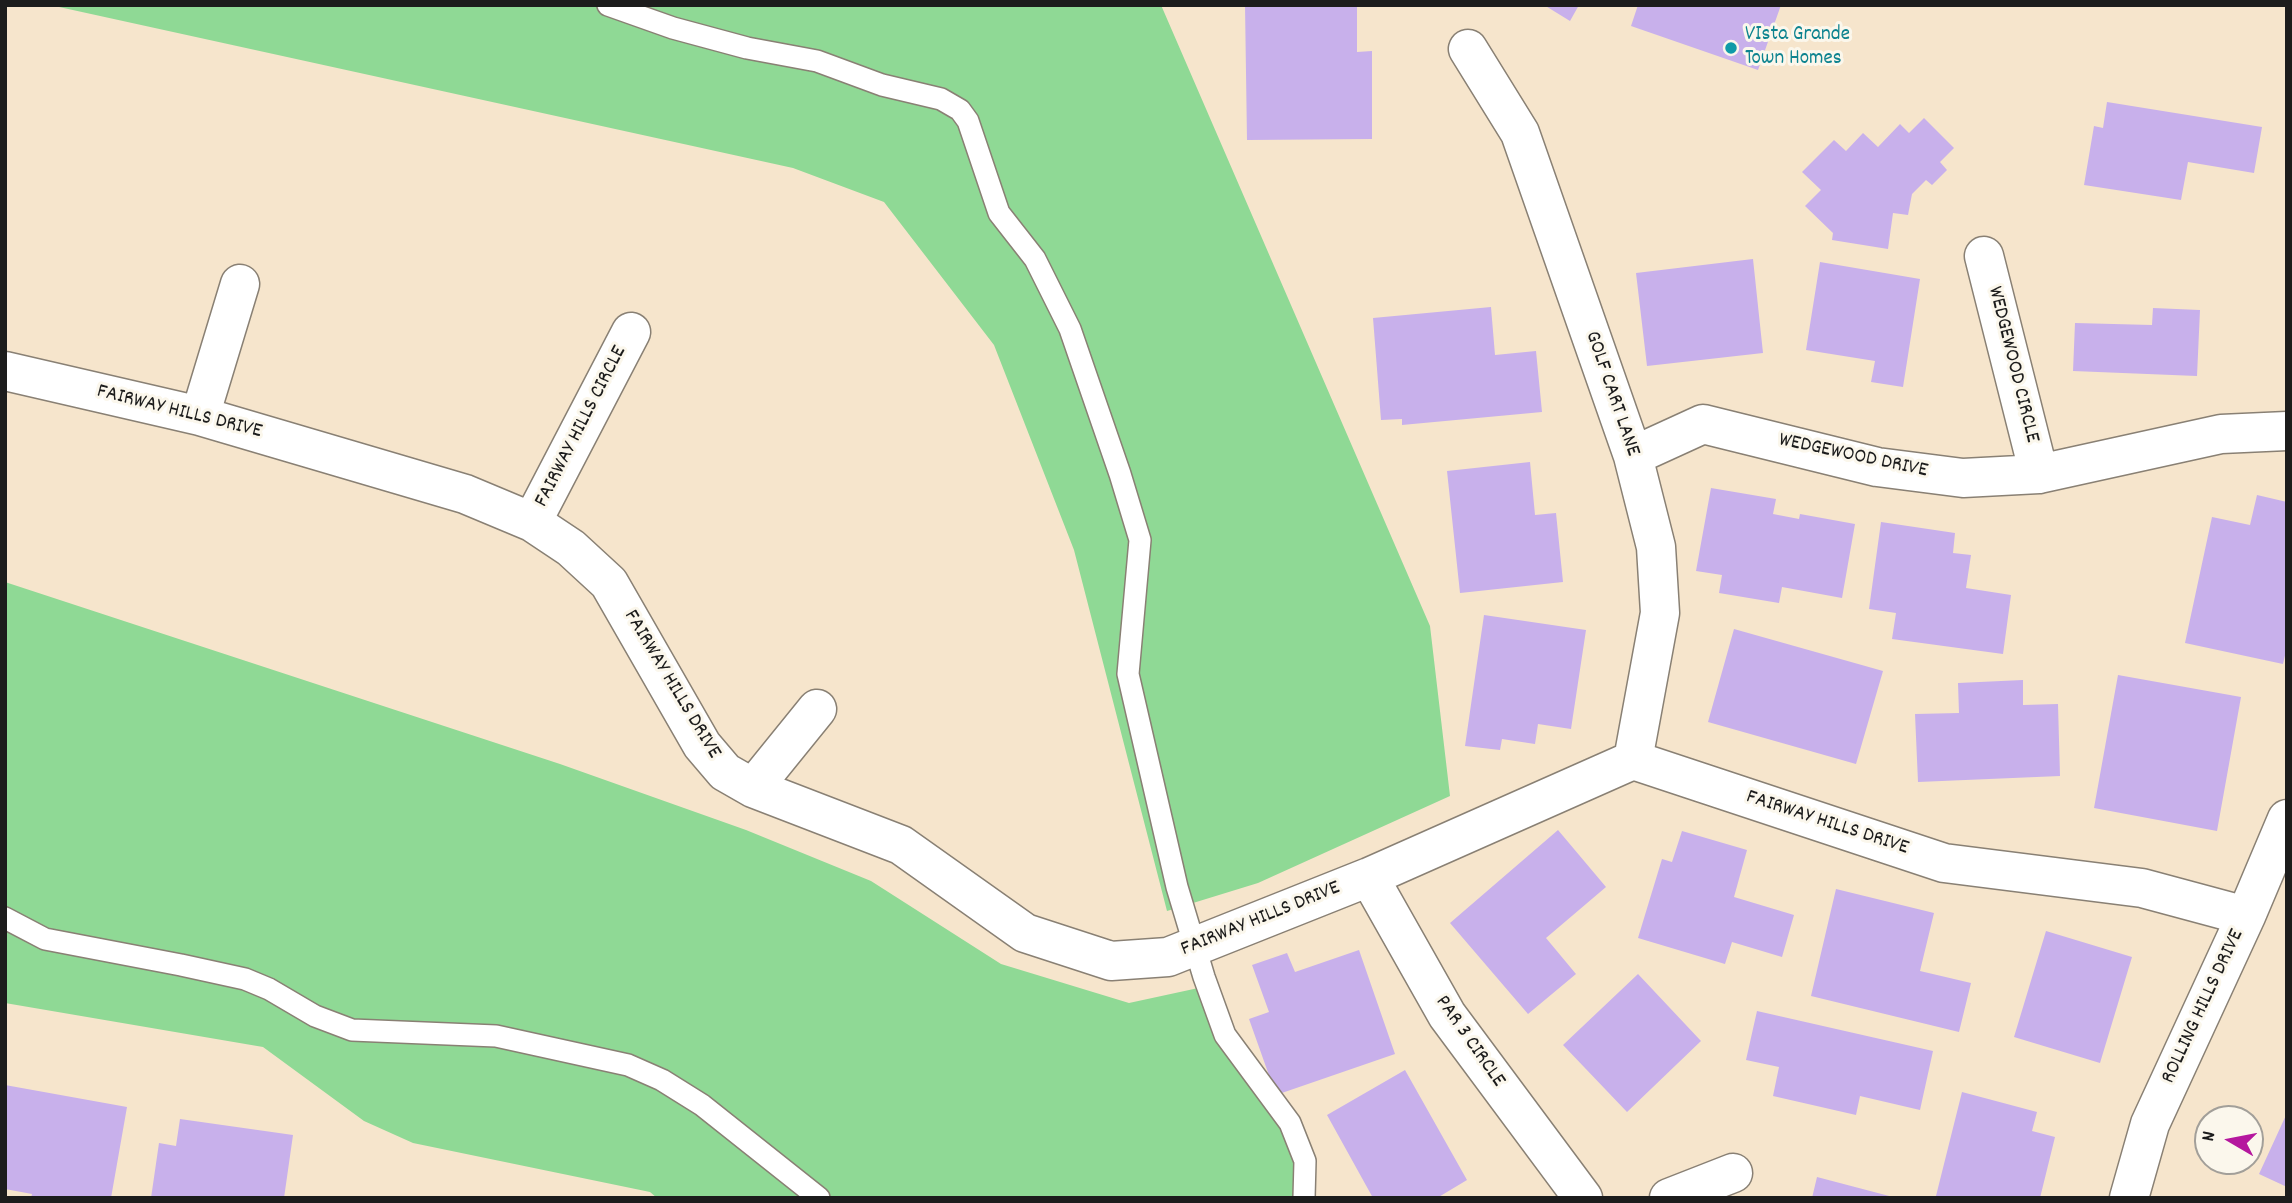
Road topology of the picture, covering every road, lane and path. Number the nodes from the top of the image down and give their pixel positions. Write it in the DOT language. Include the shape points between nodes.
graph roads {
  1 [pos="608,5"];
  2 [pos="1468,49"];
  3 [pos="1984,256"];
  4 [pos="240,284"];
  5 [pos="631,331"];
  6 [pos="5,371"];
  7 [pos="200,416"];
  8 [pos="2287,431"];
  9 [pos="1633,456"];
  10 [pos="2039,474"];
  11 [pos="532,522"];
  12 [pos="817,709"];
  13 [pos="1633,760"];
  14 [pos="753,788"];
  15 [pos="2287,819"];
  16 [pos="1368,877"];
  17 [pos="2246,916"];
  18 [pos="5,918"];
  19 [pos="1195,946"];
  20 [pos="1732,1172"];
  21 [pos="819,1198"];
  22 [pos="1304,1198"];
  23 [pos="1583,1198"];
  24 [pos="1669,1198"];
  25 [pos="2129,1198"];
  1 -- 19 [label="lane" via="673,28 817,61 882,85 941,99 968,121 999,213 1035,259 1070,329 1140,540 1128,674"];
  2 -- 9 [label="street, GOLF CART LANE" via="1521,133"];
  3 -- 10 [label="street, WEDGEWOOD CIRCLE"];
  4 -- 7 [label="street"];
  5 -- 11 [label="street, FAIRWAY HILLS CIRCLE"];
  6 -- 7 [label="street, FAIRWAY HILLS DRIVE"];
  7 -- 11 [label="street, FAIRWAY HILLS DRIVE" via="465,494"];
  8 -- 10 [label="street, WEDGEWOOD DRIVE" via="2221,434"];
  9 -- 10 [label="street, WEDGEWOOD DRIVE" via="1703,424 1877,467 1963,478"];
  9 -- 13 [label="street, GOLF CART LANE" via="1656,547 1660,612"];
  11 -- 14 [label="street, FAIRWAY HILLS DRIVE" via="571,548 609,583 702,745 724,772"];
  12 -- 14 [label="street"];
  13 -- 16 [label="street, FAIRWAY HILLS DRIVE"];
  13 -- 17 [label="street, FAIRWAY HILLS DRIVE" via="1944,863 2142,888"];
  14 -- 19 [label="street, FAIRWAY HILLS DRIVE" via="901,845 1025,933 1111,961 1168,957"];
  15 -- 17 [label="street, ROLLING HILLS DRIVE"];
  16 -- 19 [label="street, FAIRWAY HILLS DRIVE"];
  16 -- 23 [label="street, PAR 3 CIRCLE" via="1447,1015"];
  17 -- 25 [label="street, ROLLING HILLS DRIVE" via="2150,1124"];
  18 -- 21 [label="lane" via="45,939 245,979 352,1030 496,1036 628,1065 702,1105"];
  19 -- 22 [label="lane" via="1225,1035 1290,1123 1305,1161"];
  20 -- 24 [label="street"];
}
